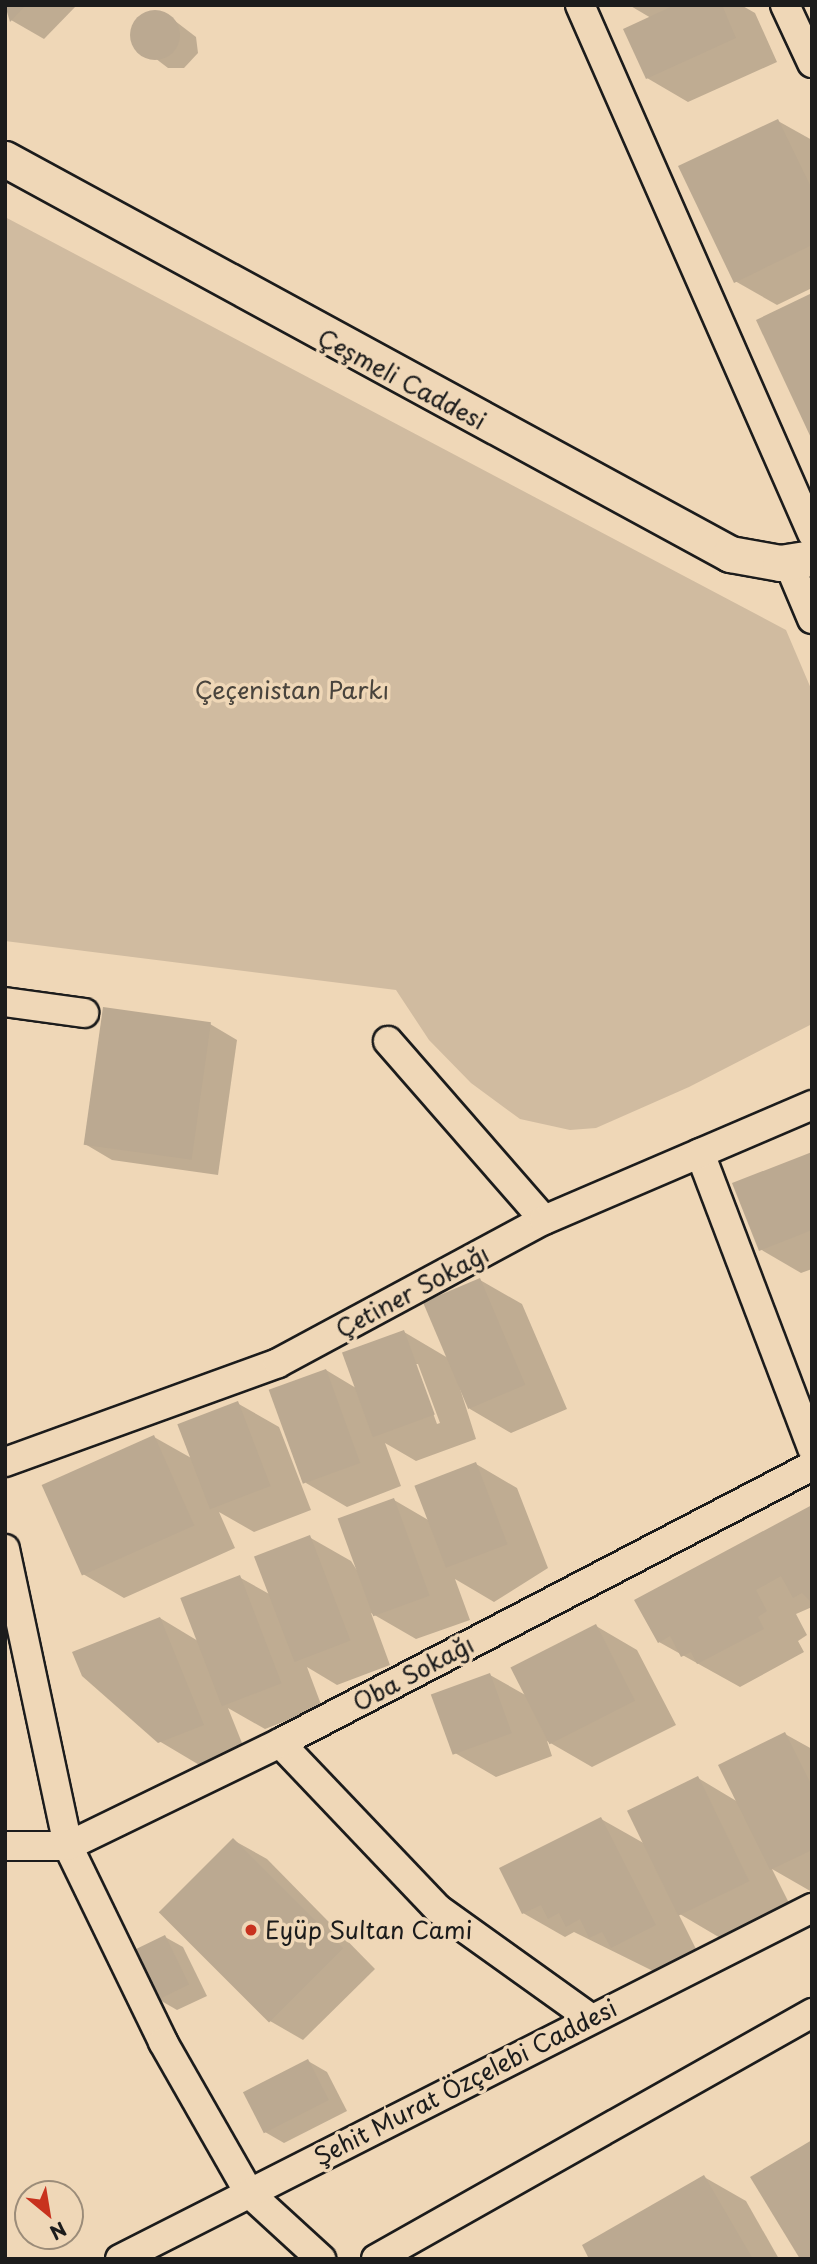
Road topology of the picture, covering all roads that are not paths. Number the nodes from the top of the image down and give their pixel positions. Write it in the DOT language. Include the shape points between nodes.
graph roads {
  1 [pos="580,5"];
  2 [pos="785,5"];
  3 [pos="812,63"];
  4 [pos="5,159"];
  5 [pos="812,533"];
  6 [pos="800,560"];
  7 [pos="812,619"];
  8 [pos="5,1002"];
  9 [pos="84,1013"];
  10 [pos="388,1041"];
  11 [pos="812,1105"];
  12 [pos="700,1153"];
  13 [pos="544,1220"];
  14 [pos="812,1448"];
  15 [pos="5,1462"];
  16 [pos="812,1466"];
  17 [pos="5,1549"];
  18 [pos="280,1743"];
  19 [pos="5,1846"];
  20 [pos="68,1846"];
  21 [pos="812,1908"];
  22 [pos="812,2013"];
  23 [pos="590,2018"];
  24 [pos="249,2193"];
  25 [pos="120,2259"];
  26 [pos="321,2259"];
  27 [pos="376,2259"];
  1 -- 5 [label="street"];
  2 -- 3 [label="street"];
  4 -- 6 [label="street, Çeşmeli Caddesi" via="730,554"];
  6 -- 7 [label="street"];
  8 -- 9 [label="street"];
  10 -- 13 [label="street"];
  11 -- 12 [label="street, Çetiner Sokağı"];
  12 -- 13 [label="street, Çetiner Sokağı"];
  12 -- 14 [label="street"];
  13 -- 15 [label="street, Çetiner Sokağı" via="278,1363"];
  16 -- 18 [label="street, Oba Sokağı"];
  17 -- 20 [label="street"];
  18 -- 20 [label="street, Oba Sokağı"];
  18 -- 23 [label="street" via="438,1909"];
  19 -- 20 [label="street, Oba Sokağı"];
  20 -- 24 [label="street" via="163,2042"];
  21 -- 23 [label="street, Şehit Murat Özçelebi Caddesi"];
  22 -- 27 [label="street"];
  23 -- 24 [label="street, Şehit Murat Özçelebi Caddesi"];
  24 -- 25 [label="street, Şehit Murat Özçelebi Caddesi"];
  24 -- 26 [label="street"];
}
